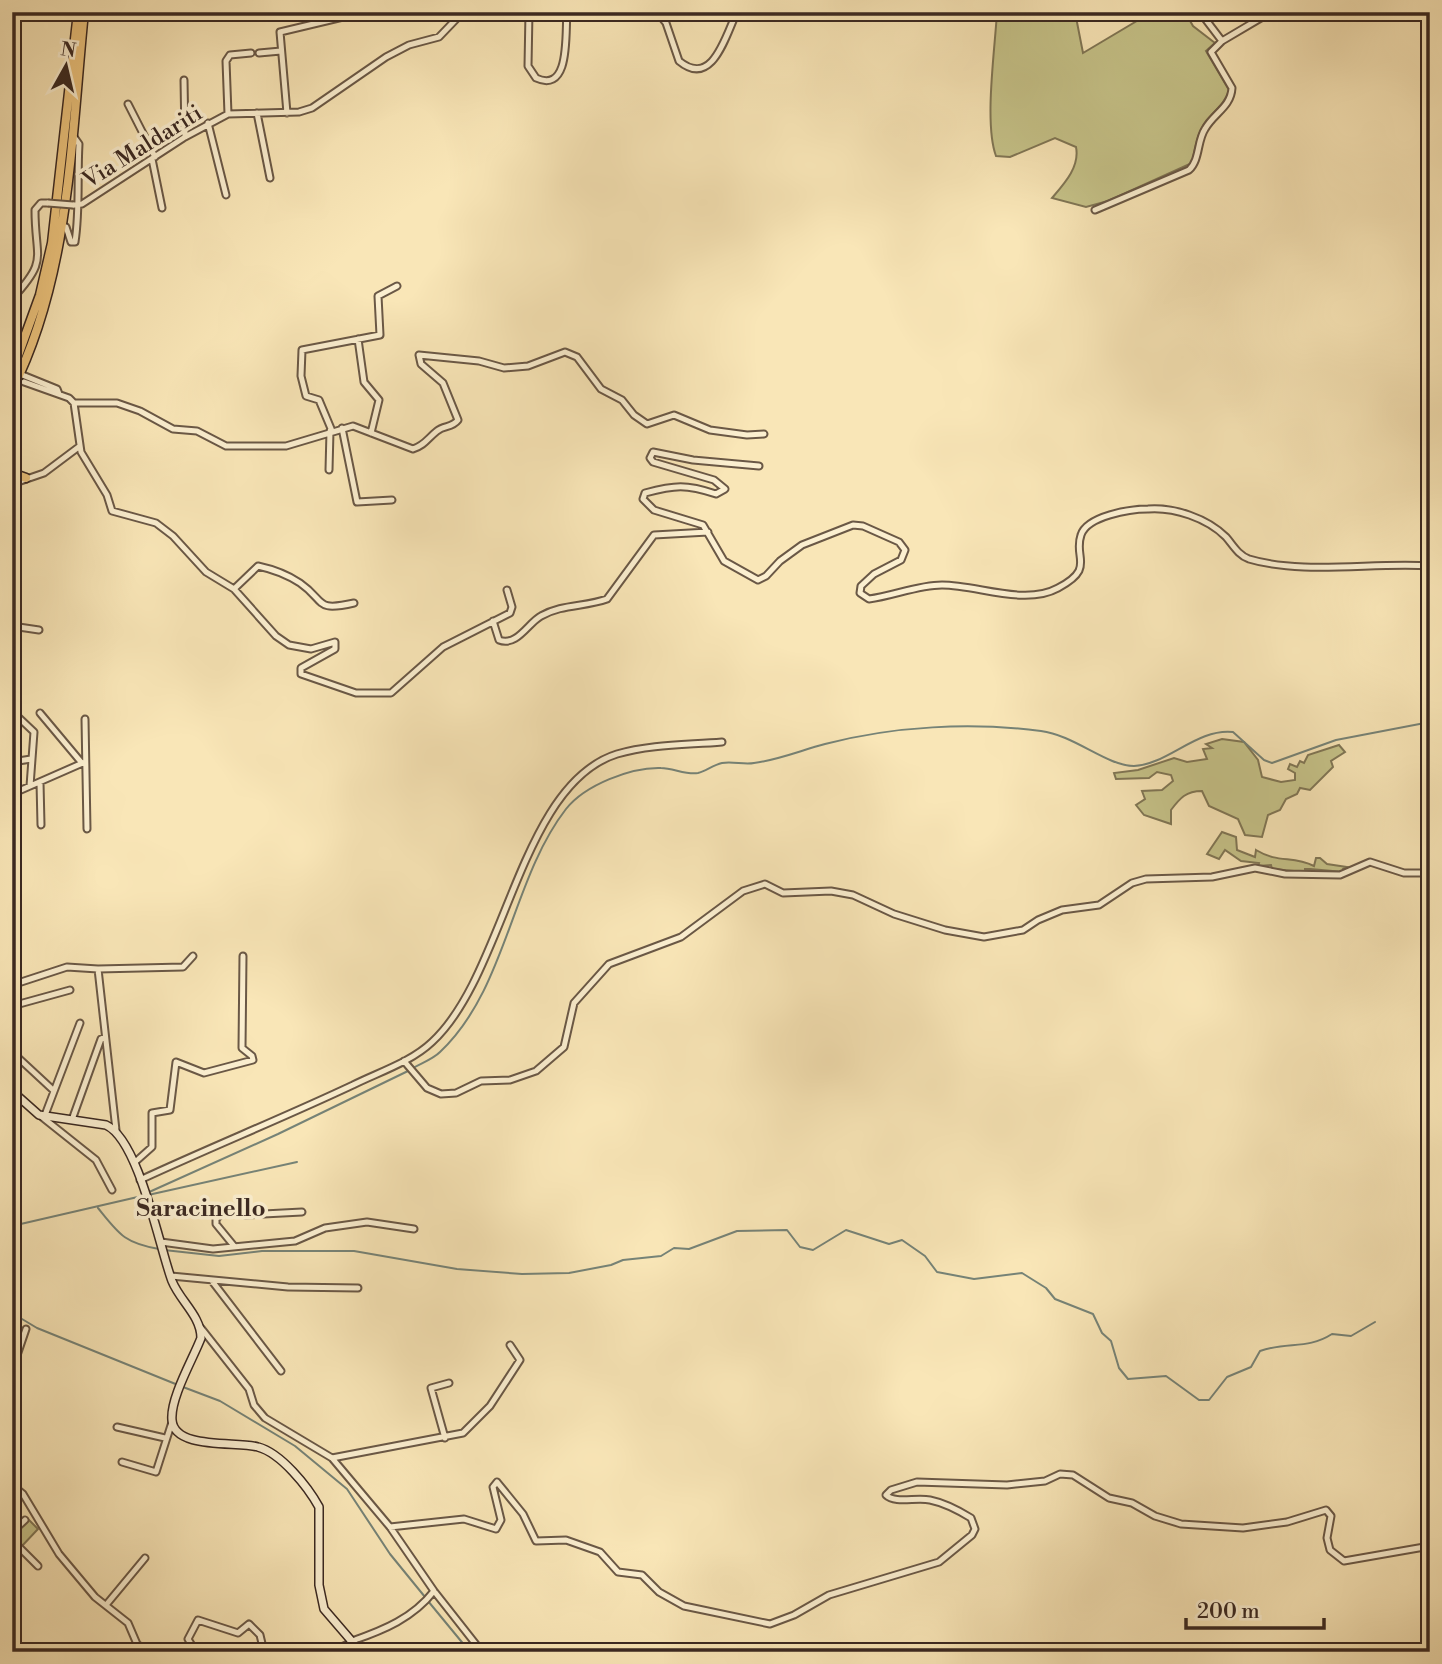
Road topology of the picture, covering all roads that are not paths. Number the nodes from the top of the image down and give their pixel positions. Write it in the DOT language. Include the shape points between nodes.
graph roads {
  1 [pos="78,12"];
  2 [pos="84,12"];
  3 [pos="364,12"];
  4 [pos="463,12"];
  5 [pos="529,12"];
  6 [pos="567,12"];
  7 [pos="657,12"];
  8 [pos="1200,12"];
  9 [pos="1270,12"];
  10 [pos="734,14"];
  11 [pos="1222,41"];
  12 [pos="281,51"];
  13 [pos="251,53"];
  14 [pos="259,53"];
  15 [pos="184,80"];
  16 [pos="128,104"];
  17 [pos="257,113"];
  18 [pos="287,113"];
  19 [pos="228,114"];
  20 [pos="208,123"];
  21 [pos="72,134"];
  22 [pos="185,137"];
  23 [pos="154,158"];
  24 [pos="270,178"];
  25 [pos="226,195"];
  26 [pos="75,205"];
  27 [pos="162,208"];
  28 [pos="1095,210"];
  29 [pos="61,226"];
  30 [pos="397,286"];
  31 [pos="12,299"];
  32 [pos="358,339"];
  33 [pos="19,376"];
  34 [pos="12,390"];
  35 [pos="74,402"];
  36 [pos="342,428"];
  37 [pos="331,431"];
  38 [pos="371,433"];
  39 [pos="764,434"];
  40 [pos="79,446"];
  41 [pos="759,466"];
  42 [pos="329,470"];
  43 [pos="12,473"];
  44 [pos="26,478"];
  45 [pos="12,484"];
  46 [pos="392,500"];
  47 [pos="708,532"];
  48 [pos="1430,566"];
  49 [pos="234,589"];
  50 [pos="507,590"];
  51 [pos="354,603"];
  52 [pos="493,621"];
  53 [pos="12,626"];
  54 [pos="39,630"];
  55 [pos="40,713"];
  56 [pos="16,715"];
  57 [pos="85,719"];
  58 [pos="722,742"];
  59 [pos="31,759"];
  60 [pos="12,762"];
  61 [pos="83,762"];
  62 [pos="40,782"];
  63 [pos="30,786"];
  64 [pos="12,794"];
  65 [pos="41,825"];
  66 [pos="87,829"];
  67 [pos="1430,873"];
  68 [pos="193,956"];
  69 [pos="243,956"];
  70 [pos="98,969"];
  71 [pos="12,985"];
  72 [pos="70,990"];
  73 [pos="12,1006"];
  74 [pos="80,1023"];
  75 [pos="106,1037"];
  76 [pos="12,1052"];
  77 [pos="404,1061"];
  78 [pos="53,1090"];
  79 [pos="12,1091"];
  80 [pos="42,1115"];
  81 [pos="74,1117"];
  82 [pos="116,1130"];
  83 [pos="134,1163"];
  84 [pos="141,1181"];
  85 [pos="112,1190"];
  86 [pos="302,1212"];
  87 [pos="414,1229"];
  88 [pos="161,1244"];
  89 [pos="234,1246"];
  90 [pos="171,1276"];
  91 [pos="212,1281"];
  92 [pos="358,1287"];
  93 [pos="201,1328"];
  94 [pos="26,1329"];
  95 [pos="510,1345"];
  96 [pos="12,1370"];
  97 [pos="281,1371"];
  98 [pos="449,1383"];
  99 [pos="172,1422"];
  100 [pos="117,1427"];
  101 [pos="165,1438"];
  102 [pos="445,1438"];
  103 [pos="331,1458"];
  104 [pos="122,1462"];
  105 [pos="12,1485"];
  106 [pos="24,1520"];
  107 [pos="390,1527"];
  108 [pos="12,1532"];
  109 [pos="12,1540"];
  110 [pos="1430,1546"];
  111 [pos="145,1558"];
  112 [pos="38,1566"];
  113 [pos="434,1591"];
  114 [pos="106,1605"];
  115 [pos="353,1642"];
  116 [pos="147,1652"];
  117 [pos="196,1652"];
  118 [pos="264,1652"];
  119 [pos="330,1652"];
  120 [pos="361,1652"];
  121 [pos="482,1652"];
  1 -- 33 [label="main road" via="52,243"];
  2 -- 21 [label="main road"];
  3 -- 12 [label="street" via="280,32"];
  4 -- 18 [label="street, Via Maldariti" via="439,37 386,57 312,108"];
  5 -- 6 [label="street" via="528,66 536,78 549,81 562,67"];
  7 -- 10 [label="street" via="680,61 694,68 715,61"];
  8 -- 11 [label="street"];
  9 -- 11 [label="street"];
  11 -- 28 [label="street" via="1211,52 1232,88 1231,96 1206,127 1193,166"];
  12 -- 14 [label="street"];
  12 -- 18 [label="street"];
  13 -- 19 [label="street" via="230,55 226,61"];
  15 -- 22 [label="street"];
  16 -- 23 [label="street"];
  17 -- 18 [label="street, Via Maldariti"];
  17 -- 19 [label="street, Via Maldariti"];
  17 -- 24 [label="street"];
  19 -- 20 [label="street, Via Maldariti"];
  20 -- 22 [label="street, Via Maldariti"];
  20 -- 25 [label="street"];
  21 -- 26 [label="street" via="79,144"];
  21 -- 29 [label="main road"];
  22 -- 23 [label="street, Via Maldariti"];
  23 -- 26 [label="street, Via Maldariti"];
  23 -- 27 [label="street"];
  26 -- 29 [label="street" via="79,214 75,242"];
  26 -- 31 [label="street, Via Maldariti, bridge" via="41,203 35,210 37,268"];
  29 -- 33 [label="main road" via="46,297"];
  30 -- 32 [label="street" via="378,296 380,335"];
  32 -- 37 [label="street" via="302,352 306,396 319,400"];
  32 -- 38 [label="street" via="365,382 379,400"];
  33 -- 34 [label="main road"];
  33 -- 35 [label="street" via="57,389"];
  35 -- 37 [label="street" via="117,403 173,429 197,431 226,446 286,446"];
  35 -- 40 [label="street"];
  36 -- 37 [label="street"];
  36 -- 38 [label="street" via="353,426"];
  36 -- 46 [label="street" via="357,502"];
  37 -- 42 [label="street"];
  38 -- 39 [label="street" via="412,449 458,420 443,383 421,364 419,355 479,360 504,368 528,366 565,352 577,357 601,389 622,400 647,424 674,415 710,430"];
  40 -- 44 [label="street" via="44,473"];
  40 -- 49 [label="street" via="112,511 156,523 206,572"];
  41 -- 47 [label="street" via="658,452 650,455 653,462 724,486 721,494 679,485 643,496 653,510 697,520"];
  43 -- 44 [label="main road"];
  44 -- 45 [label="street"];
  47 -- 48 [label="street" via="724,561 758,580 802,545 849,526 863,526 905,550 901,560 860,586 860,593 869,599 939,585 1041,594 1077,574 1082,562 1081,534 1086,527 1102,518 1146,508 1194,516 1250,559 1308,565"];
  47 -- 52 [label="street" via="654,535 607,599 552,610 505,642 499,640"];
  49 -- 51 [label="street" via="258,566 298,582 322,605"];
  49 -- 52 [label="street" via="289,645 312,649 335,642 335,649 301,668 301,674 356,694 396,691 443,647"];
  50 -- 52 [label="street" via="512,610"];
  53 -- 54 [label="street"];
  55 -- 61 [label="street"];
  56 -- 59 [label="street" via="34,732"];
  57 -- 61 [label="street" via="88,758"];
  58 -- 77 [label="street" via="616,754 581,778 542,827 460,1011 430,1045"];
  59 -- 60 [label="street"];
  59 -- 63 [label="street"];
  61 -- 62 [label="street"];
  61 -- 66 [label="street"];
  62 -- 63 [label="street"];
  62 -- 65 [label="street"];
  63 -- 64 [label="street"];
  67 -- 77 [label="street" via="1404,873 1370,862 1340,875 1285,874 1255,868 1213,877 1146,879 1099,905 1062,910 1023,930 984,937 894,914 853,895 783,893 765,884 743,891 681,937 609,964 573,1003 564,1047 536,1071 441,1094 427,1088"];
  68 -- 70 [label="street" via="183,967"];
  69 -- 83 [label="street" via="242,1048 253,1060 204,1073 176,1062 170,1110 152,1113 152,1147"];
  70 -- 71 [label="street" via="67,967"];
  70 -- 75 [label="street"];
  72 -- 73 [label="street"];
  74 -- 78 [label="street"];
  75 -- 81 [label="street" via="101,1040"];
  75 -- 82 [label="street"];
  76 -- 78 [label="street"];
  77 -- 84 [label="street"];
  78 -- 80 [label="street"];
  79 -- 80 [label="street"];
  80 -- 81 [label="street"];
  80 -- 85 [label="street" via="96,1160"];
  81 -- 82 [label="street"];
  82 -- 83 [label="street"];
  83 -- 84 [label="street"];
  84 -- 88 [label="street"];
  86 -- 89 [label="street" via="245,1216 227,1209 216,1224"];
  87 -- 89 [label="street" via="367,1222 325,1228 295,1241"];
  88 -- 89 [label="street" via="213,1249"];
  88 -- 90 [label="street"];
  90 -- 91 [label="street"];
  90 -- 93 [label="street"];
  91 -- 92 [label="street"];
  91 -- 97 [label="street"];
  93 -- 99 [label="street"];
  93 -- 103 [label="street" via="249,1389 265,1418"];
  94 -- 96 [label="street"];
  95 -- 102 [label="street" via="520,1360 495,1400 471,1427"];
  98 -- 102 [label="street" via="431,1388"];
  99 -- 101 [label="street"];
  99 -- 115 [label="street" via="187,1439 260,1447 288,1468 314,1497 319,1507 319,1585 324,1609"];
  100 -- 101 [label="street"];
  101 -- 104 [label="street" via="156,1472"];
  102 -- 103 [label="street"];
  103 -- 107 [label="street"];
  105 -- 114 [label="street" via="23,1494 59,1554"];
  106 -- 108 [label="street"];
  107 -- 110 [label="street" via="464,1519 496,1529 501,1520 493,1487 498,1482 523,1514 536,1541 566,1540 600,1552 618,1572 642,1575 659,1592 684,1606 770,1624 829,1595 939,1562 972,1535 971,1518 948,1505 886,1495 917,1482 1007,1485 1073,1475 1109,1498 1181,1524 1243,1528 1326,1510 1331,1516 1330,1550 1344,1561"];
  107 -- 113 [label="street"];
  109 -- 112 [label="street"];
  111 -- 114 [label="street"];
  113 -- 115 [label="street" via="408,1619"];
  113 -- 121 [label="street"];
  114 -- 116 [label="street" via="128,1623 136,1644"];
  115 -- 119 [label="street"];
  115 -- 120 [label="street"];
  117 -- 118 [label="street" via="188,1639 198,1620 238,1633 249,1624 260,1635"];
}
